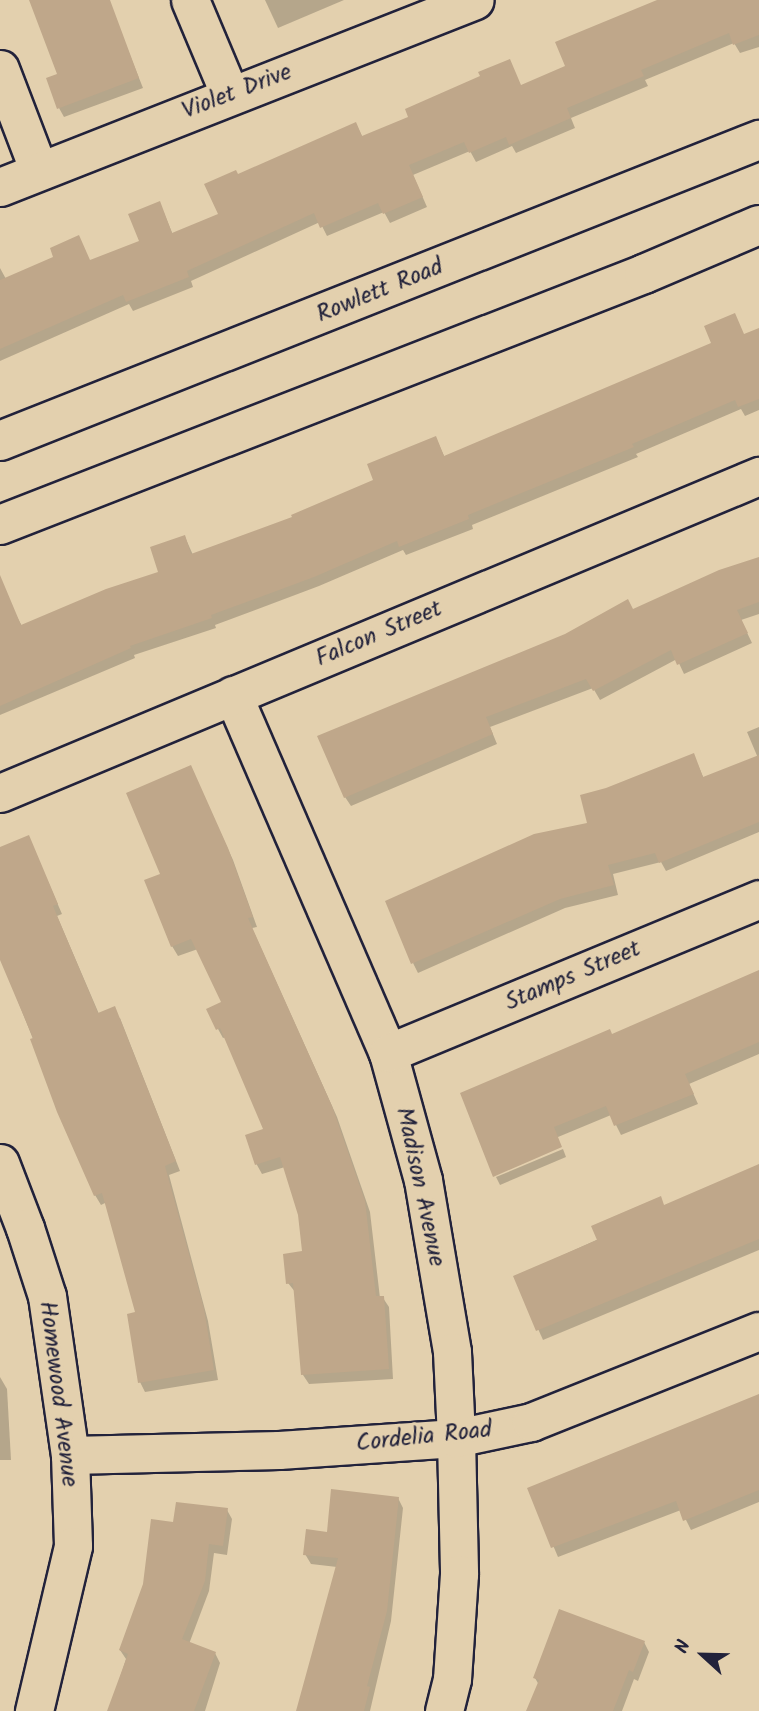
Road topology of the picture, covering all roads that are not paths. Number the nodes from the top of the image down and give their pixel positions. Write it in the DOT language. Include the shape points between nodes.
graph roads {
  1 [pos="190,0"];
  2 [pos="475,0"];
  3 [pos="0,69"];
  4 [pos="230,95"];
  5 [pos="759,140"];
  6 [pos="39,171"];
  7 [pos="0,187"];
  8 [pos="759,225"];
  9 [pos="0,441"];
  10 [pos="759,476"];
  11 [pos="0,526"];
  12 [pos="233,695"];
  13 [pos="0,793"];
  14 [pos="759,899"];
  15 [pos="388,1054"];
  16 [pos="0,1163"];
  17 [pos="759,1331"];
  18 [pos="456,1438"];
  19 [pos="70,1455"];
  20 [pos="34,1711"];
  21 [pos="444,1711"];
  1 -- 4 [label="street"];
  2 -- 4 [label="street, Violet Drive"];
  3 -- 6 [label="street"];
  4 -- 6 [label="street, Violet Drive"];
  5 -- 9 [label="main road, Rowlett Road"];
  6 -- 7 [label="street, Violet Drive"];
  8 -- 11 [label="main road"];
  10 -- 12 [label="street, Falcon Street"];
  12 -- 13 [label="street, Falcon Street"];
  12 -- 15 [label="street, Madison Avenue"];
  14 -- 15 [label="street, Stamps Street"];
  15 -- 18 [label="street, Madison Avenue" via="423,1180 452,1352"];
  16 -- 19 [label="street, Homewood Avenue" via="47,1296"];
  17 -- 18 [label="street, Cordelia Road" via="531,1422"];
  18 -- 19 [label="street, Cordelia Road" via="279,1450"];
  18 -- 21 [label="street, Madison Avenue" via="459,1574 452,1679"];
  19 -- 20 [label="street, Homewood Avenue" via="73,1546"];
}
